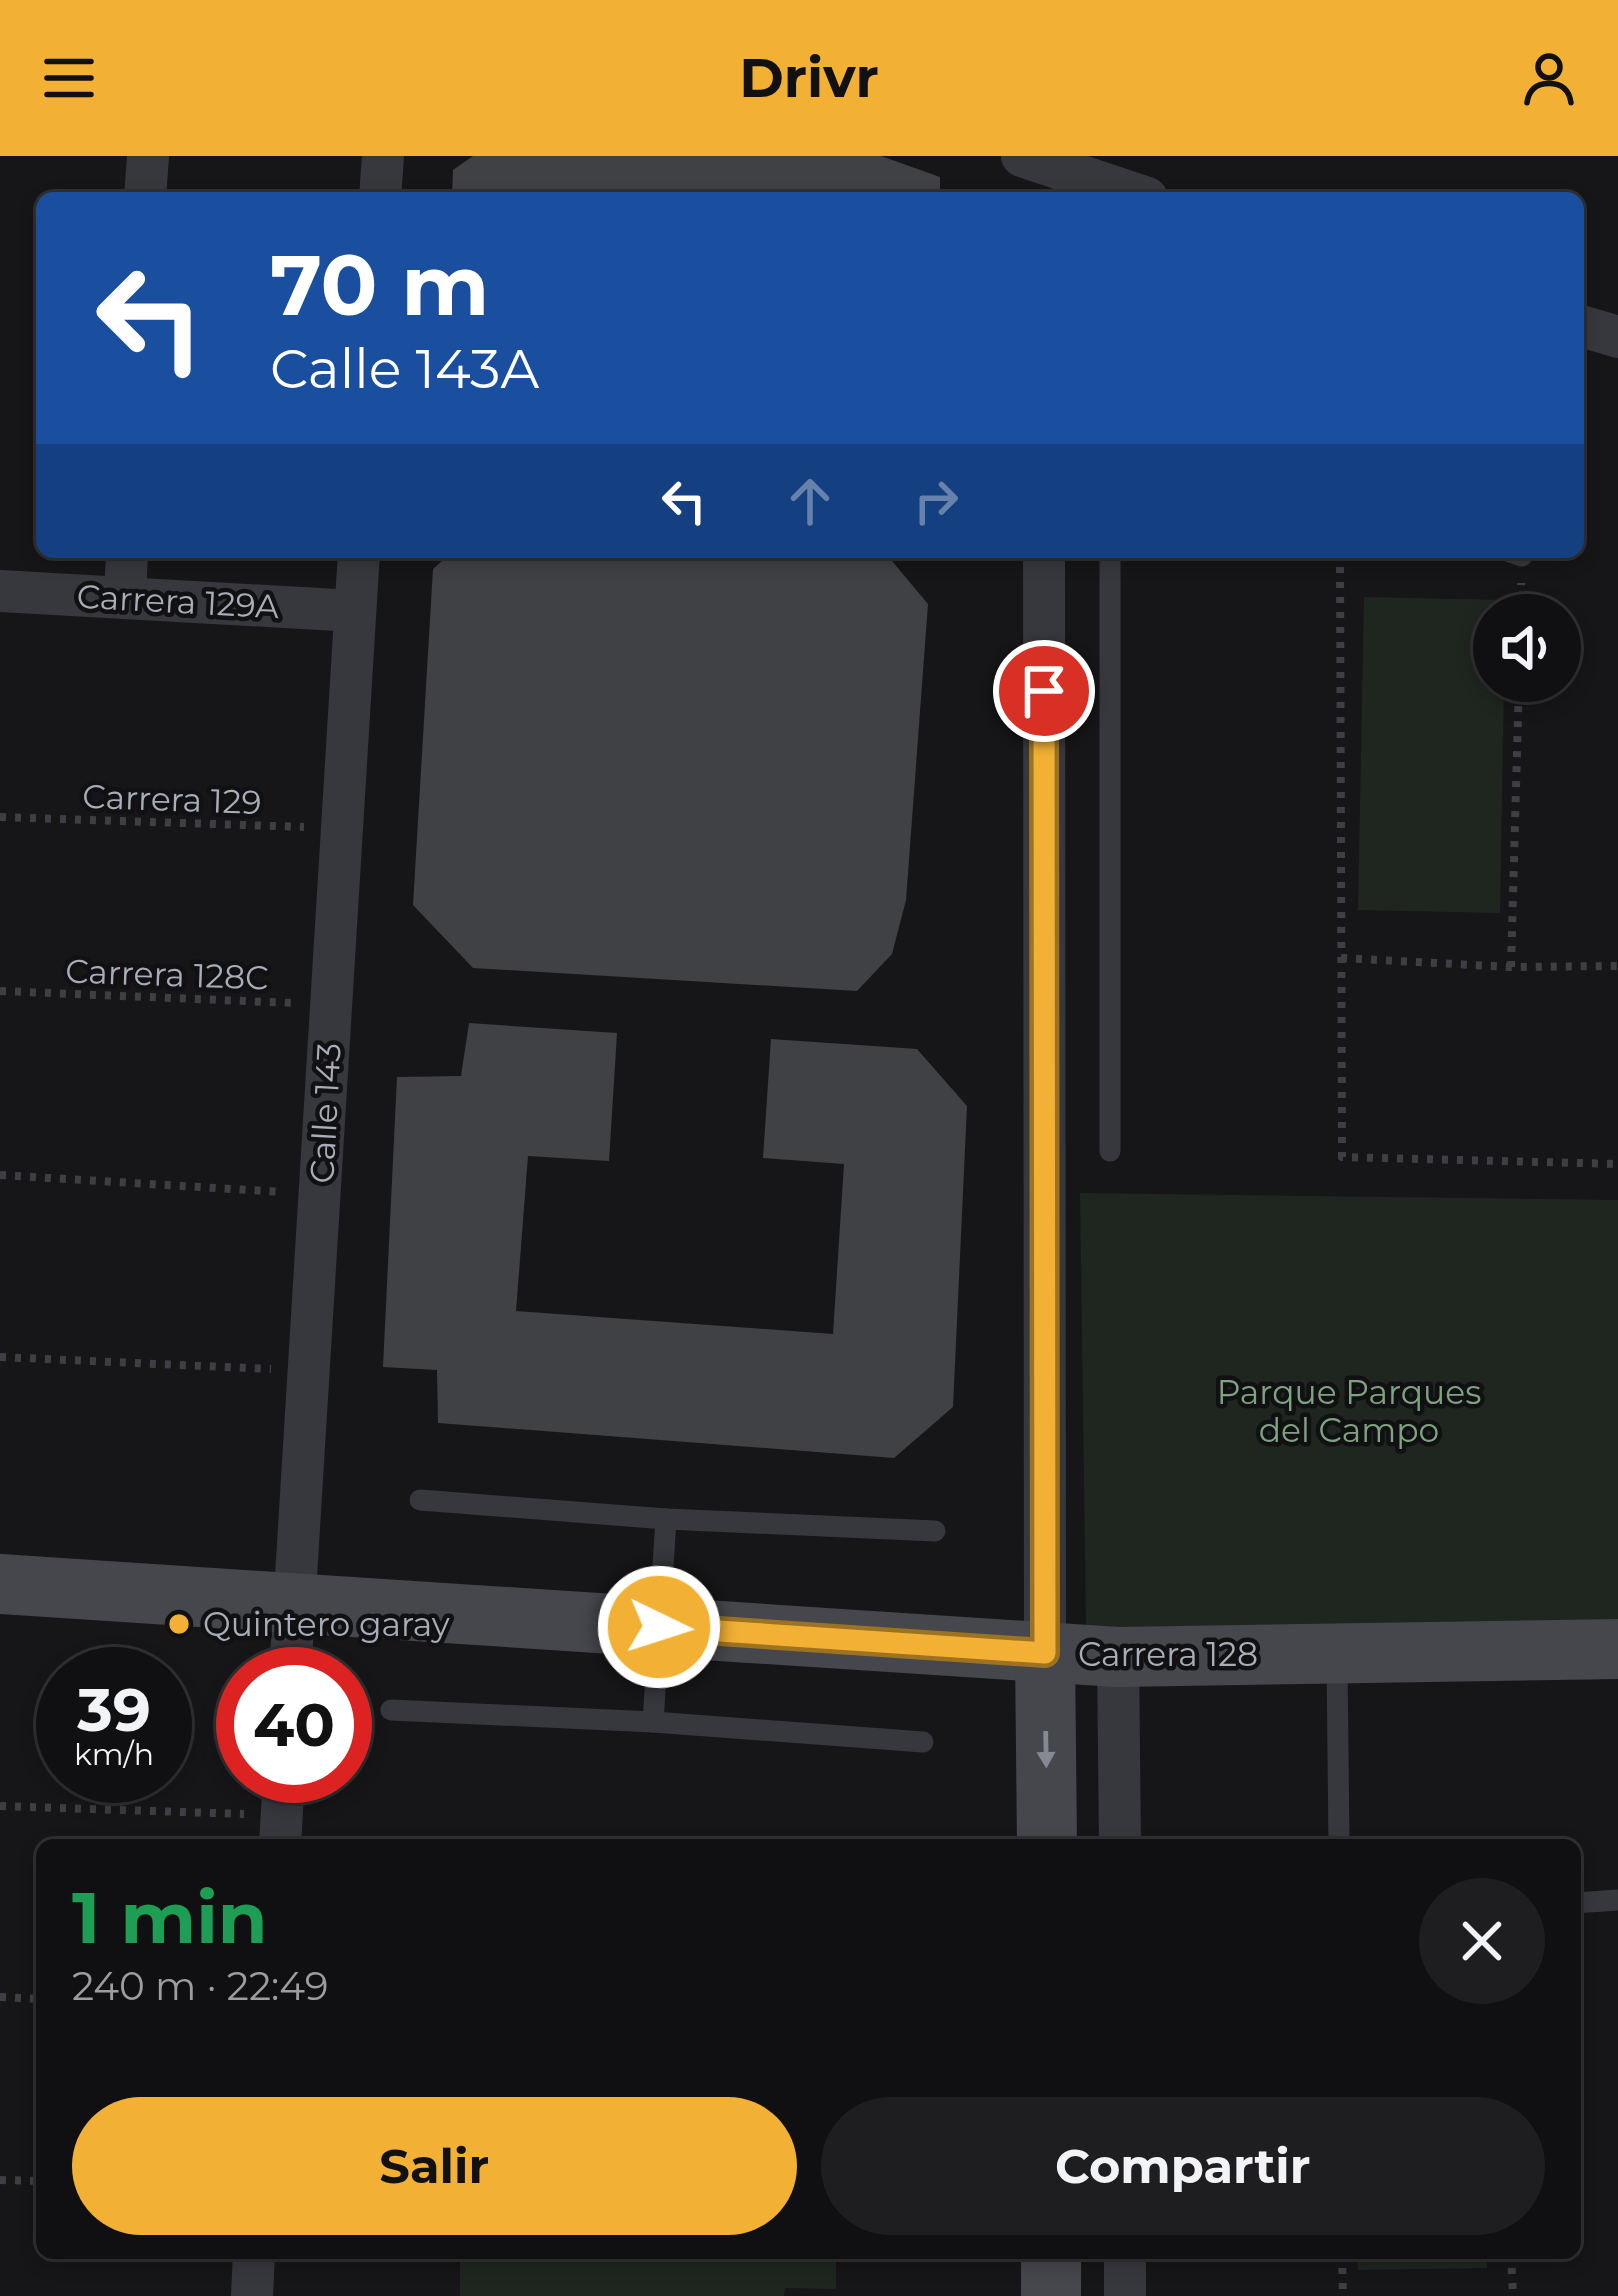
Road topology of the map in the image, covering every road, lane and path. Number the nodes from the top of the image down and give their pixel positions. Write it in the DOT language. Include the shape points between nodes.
graph roads {
  1 [pos="148,156"];
  2 [pos="383,156"];
  3 [pos="1036,172"];
  4 [pos="1120,185"];
  5 [pos="145,192"];
  6 [pos="380,192"];
  7 [pos="1584,327"];
  8 [pos="1618,337"];
  9 [pos="127,558"];
  10 [pos="359,558"];
  11 [pos="1044,558"];
  12 [pos="1110,558"];
  13 [pos="1340,558"];
  14 [pos="0,591"];
  15 [pos="125,598"];
  16 [pos="356,611"];
  17 [pos="1518,702"];
  18 [pos="0,818"];
  19 [pos="341,828"];
  20 [pos="1341,958"];
  21 [pos="1618,966"];
  22 [pos="1511,967"];
  23 [pos="0,991"];
  24 [pos="331,1005"];
  25 [pos="1110,1151"];
  26 [pos="1618,1164"];
  27 [pos="0,1175"];
  28 [pos="320,1194"];
  29 [pos="0,1357"];
  30 [pos="309,1371"];
  31 [pos="420,1500"];
  32 [pos="666,1519"];
  33 [pos="935,1532"];
  34 [pos="0,1583"];
  35 [pos="295,1601"];
  36 [pos="659,1627"];
  37 [pos="292,1647"];
  38 [pos="1618,1649"];
  39 [pos="1045,1653"];
  40 [pos="1337,1654"];
  41 [pos="1118,1657"];
  42 [pos="391,1710"];
  43 [pos="653,1722"];
  44 [pos="922,1742"];
  45 [pos="0,1806"];
  46 [pos="282,1812"];
  47 [pos="1047,1839"];
  48 [pos="1120,1839"];
  49 [pos="1339,1839"];
  50 [pos="1618,1900"];
  51 [pos="1581,1903"];
  52 [pos="0,1997"];
  53 [pos="36,1999"];
  54 [pos="0,2180"];
  55 [pos="36,2181"];
  56 [pos="254,2259"];
  57 [pos="1051,2259"];
  58 [pos="1125,2259"];
  59 [pos="1342,2259"];
  60 [pos="1511,2259"];
  61 [pos="252,2296"];
  62 [pos="1052,2296"];
  63 [pos="1125,2296"];
  64 [pos="1343,2296"];
  65 [pos="1513,2296"];
  1 -- 5 [label="street"];
  2 -- 6 [label="street"];
  3 -- 4 [label="street"];
  7 -- 8 [label="street"];
  9 -- 15 [label="street"];
  10 -- 16 [label="street, Calle 143"];
  11 -- 39 [label="street"];
  12 -- 25 [label="lane"];
  13 -- 20 [label="path"];
  14 -- 15 [label="street, Carrera 129A"];
  15 -- 16 [label="street, Carrera 129A"];
  16 -- 19 [label="street, Calle 143"];
  17 -- 22 [label="path"];
  18 -- 19 [label="path, Carrera 129"];
  19 -- 24 [label="street, Calle 143"];
  20 -- 22 [label="path"];
  20 -- 26 [label="path" via="1342,1157"];
  21 -- 22 [label="path"];
  23 -- 24 [label="path, Carrera 128C"];
  24 -- 28 [label="street, Calle 143"];
  27 -- 28 [label="path"];
  28 -- 30 [label="street, Calle 143"];
  29 -- 30 [label="path"];
  30 -- 35 [label="street, Calle 143"];
  31 -- 32 [label="lane"];
  32 -- 33 [label="lane"];
  32 -- 36 [label="lane"];
  34 -- 35 [label="street, Carrera 128"];
  35 -- 36 [label="street, Carrera 128"];
  35 -- 37 [label="street, Calle 143"];
  36 -- 39 [label="street, Carrera 128"];
  36 -- 43 [label="lane"];
  38 -- 40 [label="street, Carrera 128"];
  39 -- 41 [label="street, Carrera 128"];
  39 -- 47 [label="street, one-way"];
  40 -- 41 [label="street, Carrera 128"];
  40 -- 49 [label="lane"];
  41 -- 48 [label="street"];
  42 -- 43 [label="lane"];
  43 -- 44 [label="lane"];
  45 -- 46 [label="path"];
  50 -- 51 [label="lane"];
  52 -- 53 [label="path"];
  54 -- 55 [label="path"];
  56 -- 61 [label="street"];
  57 -- 62 [label="street"];
  58 -- 63 [label="street"];
  59 -- 64 [label="path"];
  60 -- 65 [label="path"];
}
